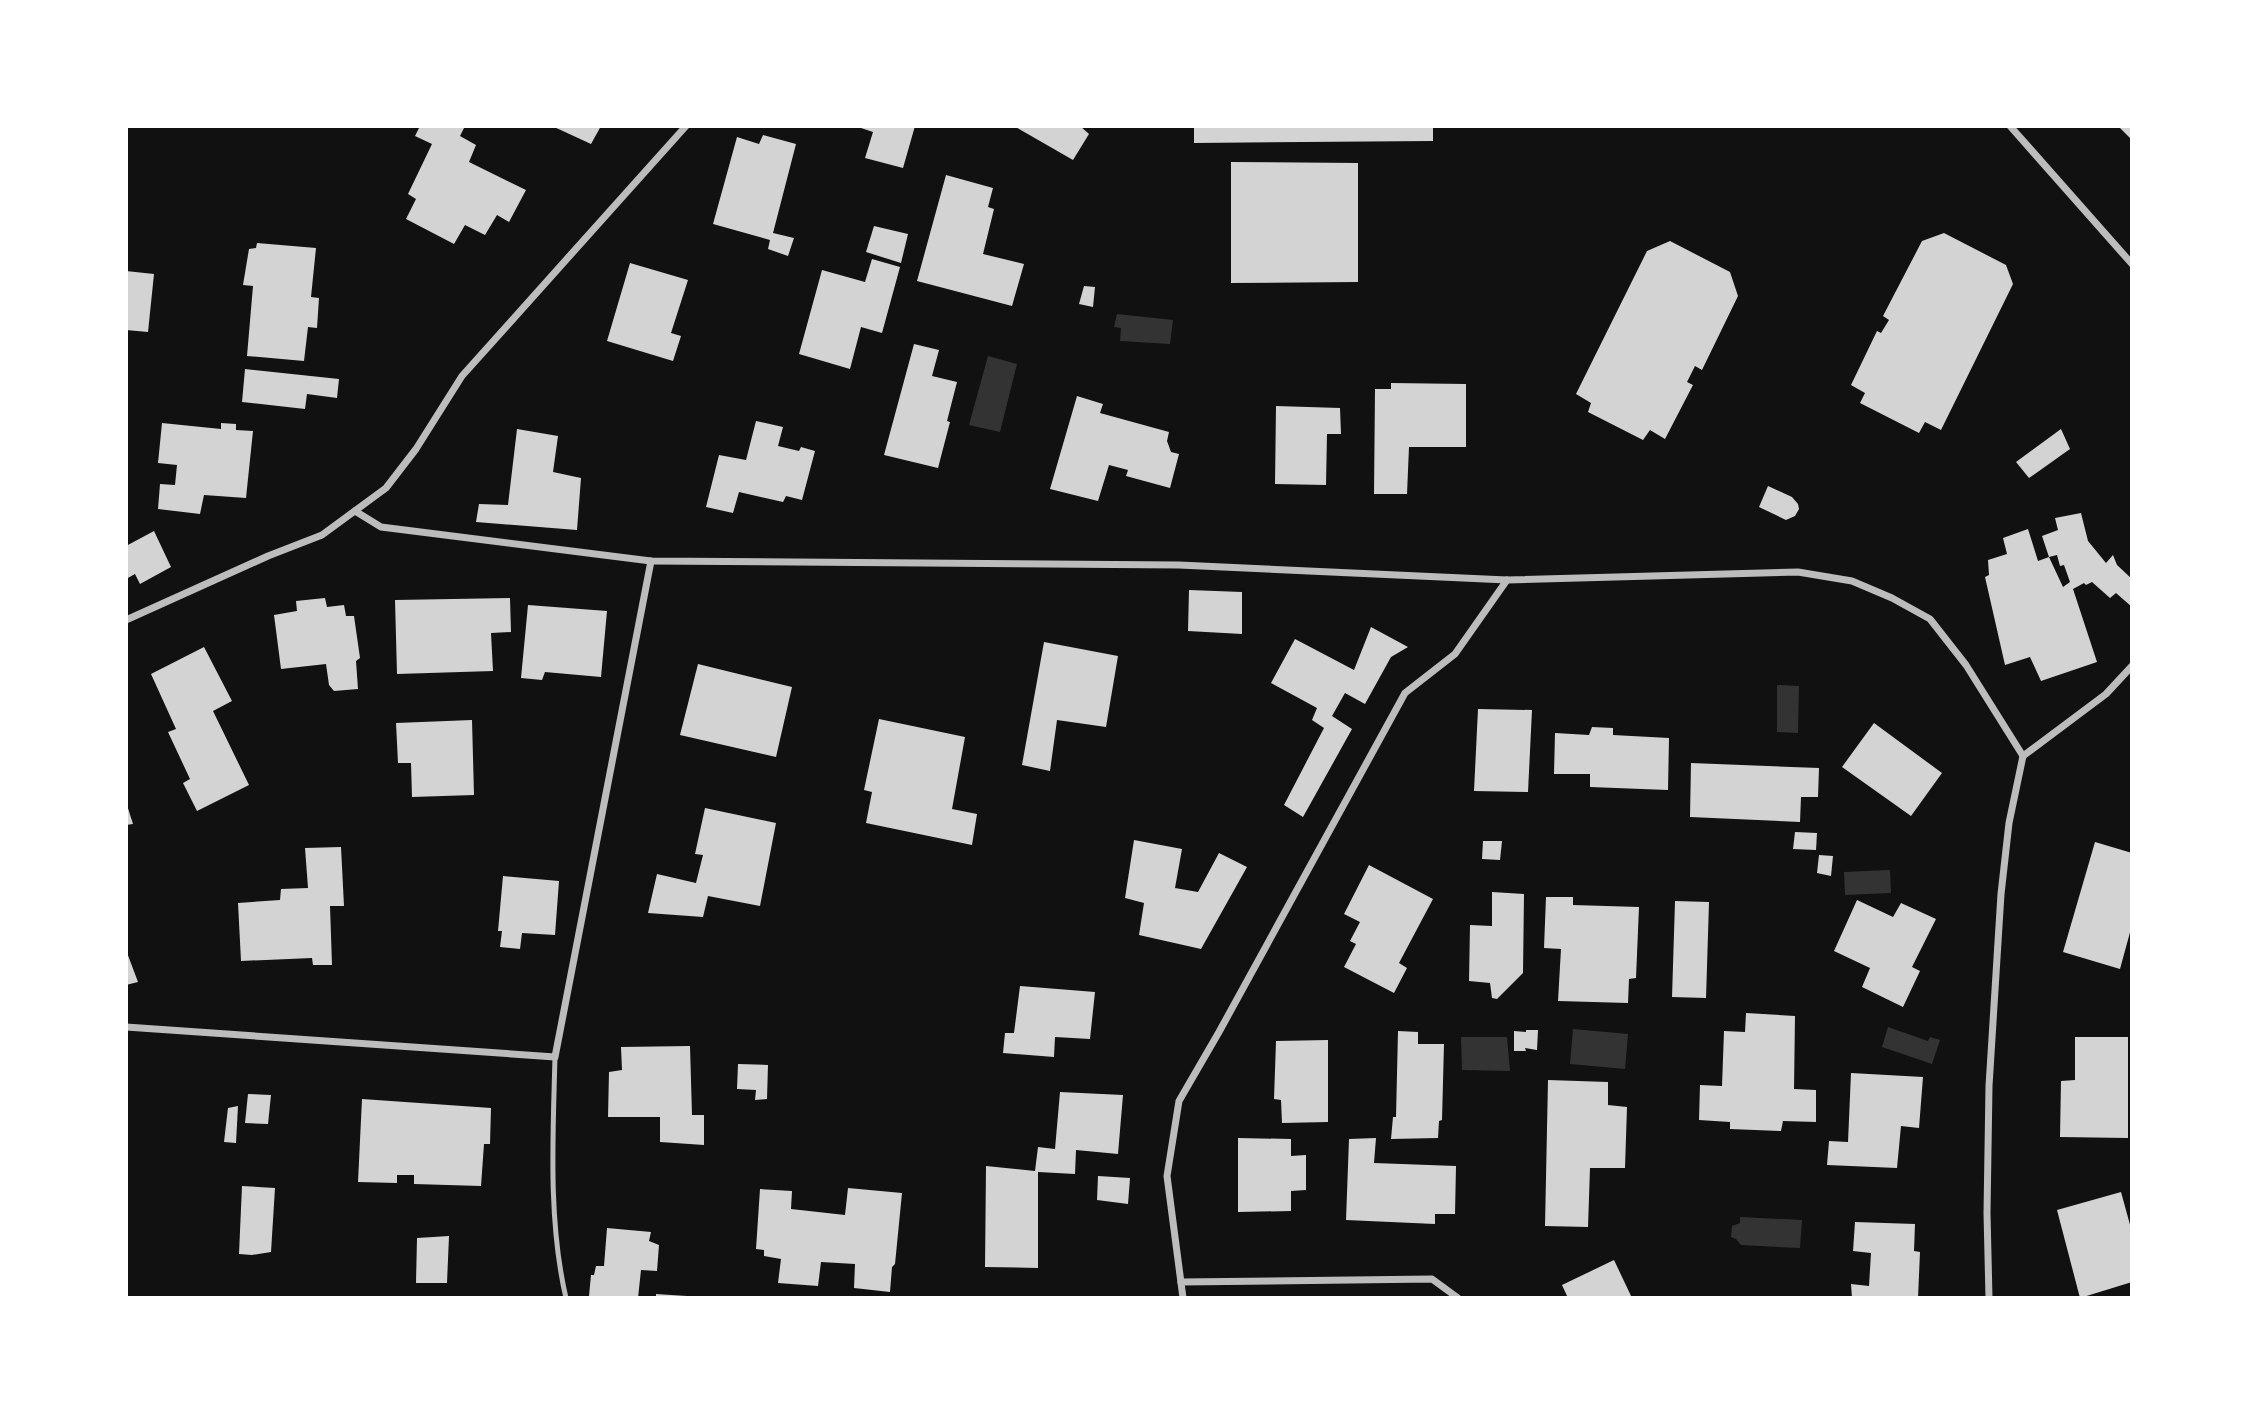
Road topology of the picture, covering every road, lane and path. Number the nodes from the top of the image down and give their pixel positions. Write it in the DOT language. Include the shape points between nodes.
graph roads {
  1 [pos="686,126"];
  2 [pos="2010,126"];
  3 [pos="2132,264"];
  4 [pos="355,512"];
  5 [pos="651,561"];
  6 [pos="1507,580"];
  7 [pos="126,620"];
  8 [pos="2132,666"];
  9 [pos="2023,756"];
  10 [pos="126,1027"];
  11 [pos="555,1057"];
  12 [pos="1181,1282"];
  13 [pos="566,1298"];
  14 [pos="1183,1298"];
  15 [pos="1458,1298"];
  16 [pos="1989,1298"];
  1 -- 4 [label="street" via="462,376 386,488"];
  2 -- 3 [label="street"];
  4 -- 5 [label="street" via="381,527"];
  4 -- 7 [label="street" via="323,535"];
  5 -- 6 [label="street" via="1179,565"];
  5 -- 11 [label="street"];
  6 -- 9 [label="street" via="1798,572 1852,581 1930,619 1966,665"];
  6 -- 12 [label="street" via="1455,654 1405,693 1179,1101 1167,1176"];
  8 -- 9 [label="street" via="2106,694"];
  9 -- 16 [label="street" via="2001,894 1989,1087"];
  10 -- 11 [label="street"];
  11 -- 13 [label="lane" via="558,1264"];
  12 -- 14 [label="street"];
  12 -- 15 [label="street" via="1432,1279"];
}
